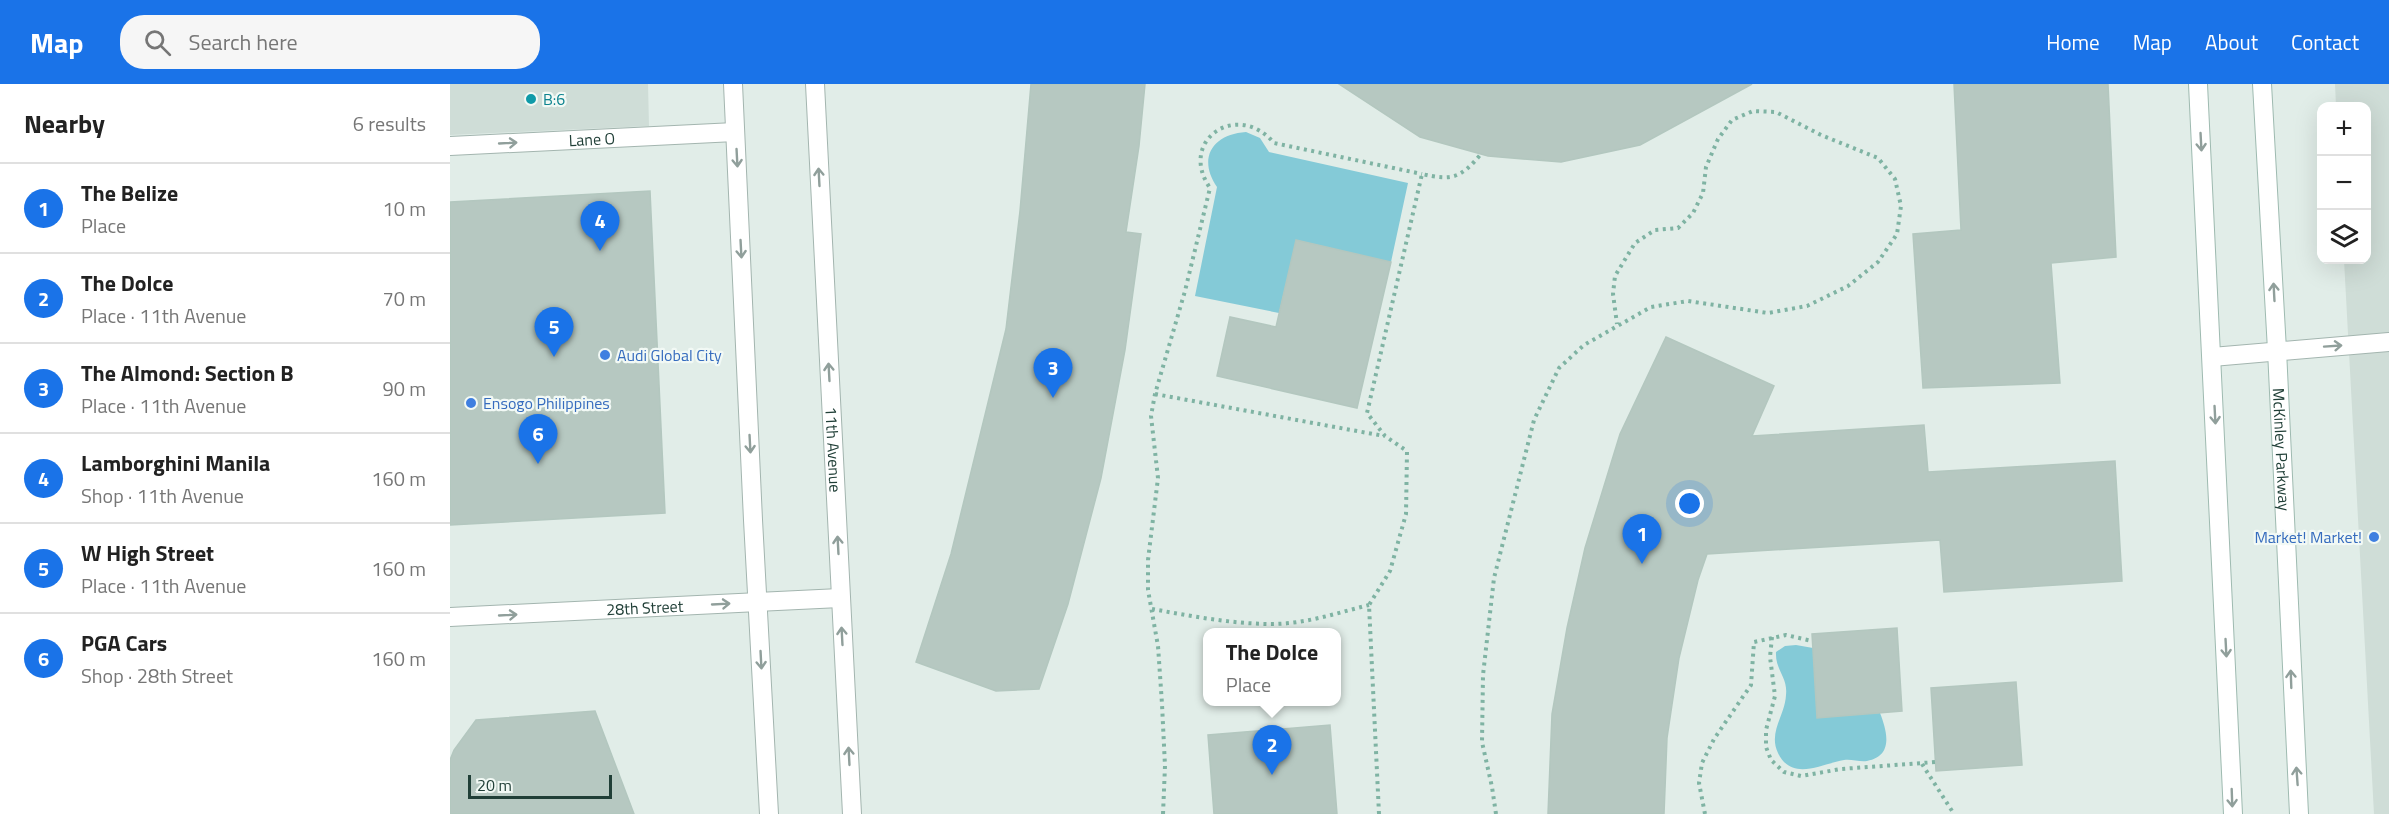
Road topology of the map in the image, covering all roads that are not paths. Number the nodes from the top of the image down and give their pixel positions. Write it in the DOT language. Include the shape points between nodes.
graph roads {
  1 [pos="733,84"];
  2 [pos="815,84"];
  3 [pos="2199,84"];
  4 [pos="2262,84"];
  5 [pos="735,132"];
  6 [pos="450,146"];
  7 [pos="2389,342"];
  8 [pos="2277,350"];
  9 [pos="2212,357"];
  10 [pos="840,598"];
  11 [pos="758,602"];
  12 [pos="450,617"];
  13 [pos="769,814"];
  14 [pos="852,814"];
  15 [pos="2233,814"];
  16 [pos="2299,814"];
  1 -- 5 [label="street"];
  10 -- 2 [label="street, 11th Avenue, one-way"];
  3 -- 9 [label="street, one-way"];
  8 -- 4 [label="street, McKinley Parkway, one-way"];
  6 -- 5 [label="street, Lane O, one-way"];
  5 -- 11 [label="street, one-way"];
  8 -- 7 [label="street, one-way"];
  8 -- 9 [label="street"];
  16 -- 8 [label="street, McKinley Parkway, one-way"];
  9 -- 15 [label="street, one-way"];
  10 -- 11 [label="street, 28th Street"];
  14 -- 10 [label="street, 11th Avenue, one-way"];
  12 -- 11 [label="street, 28th Street, one-way"];
  11 -- 13 [label="street, one-way"];
}
